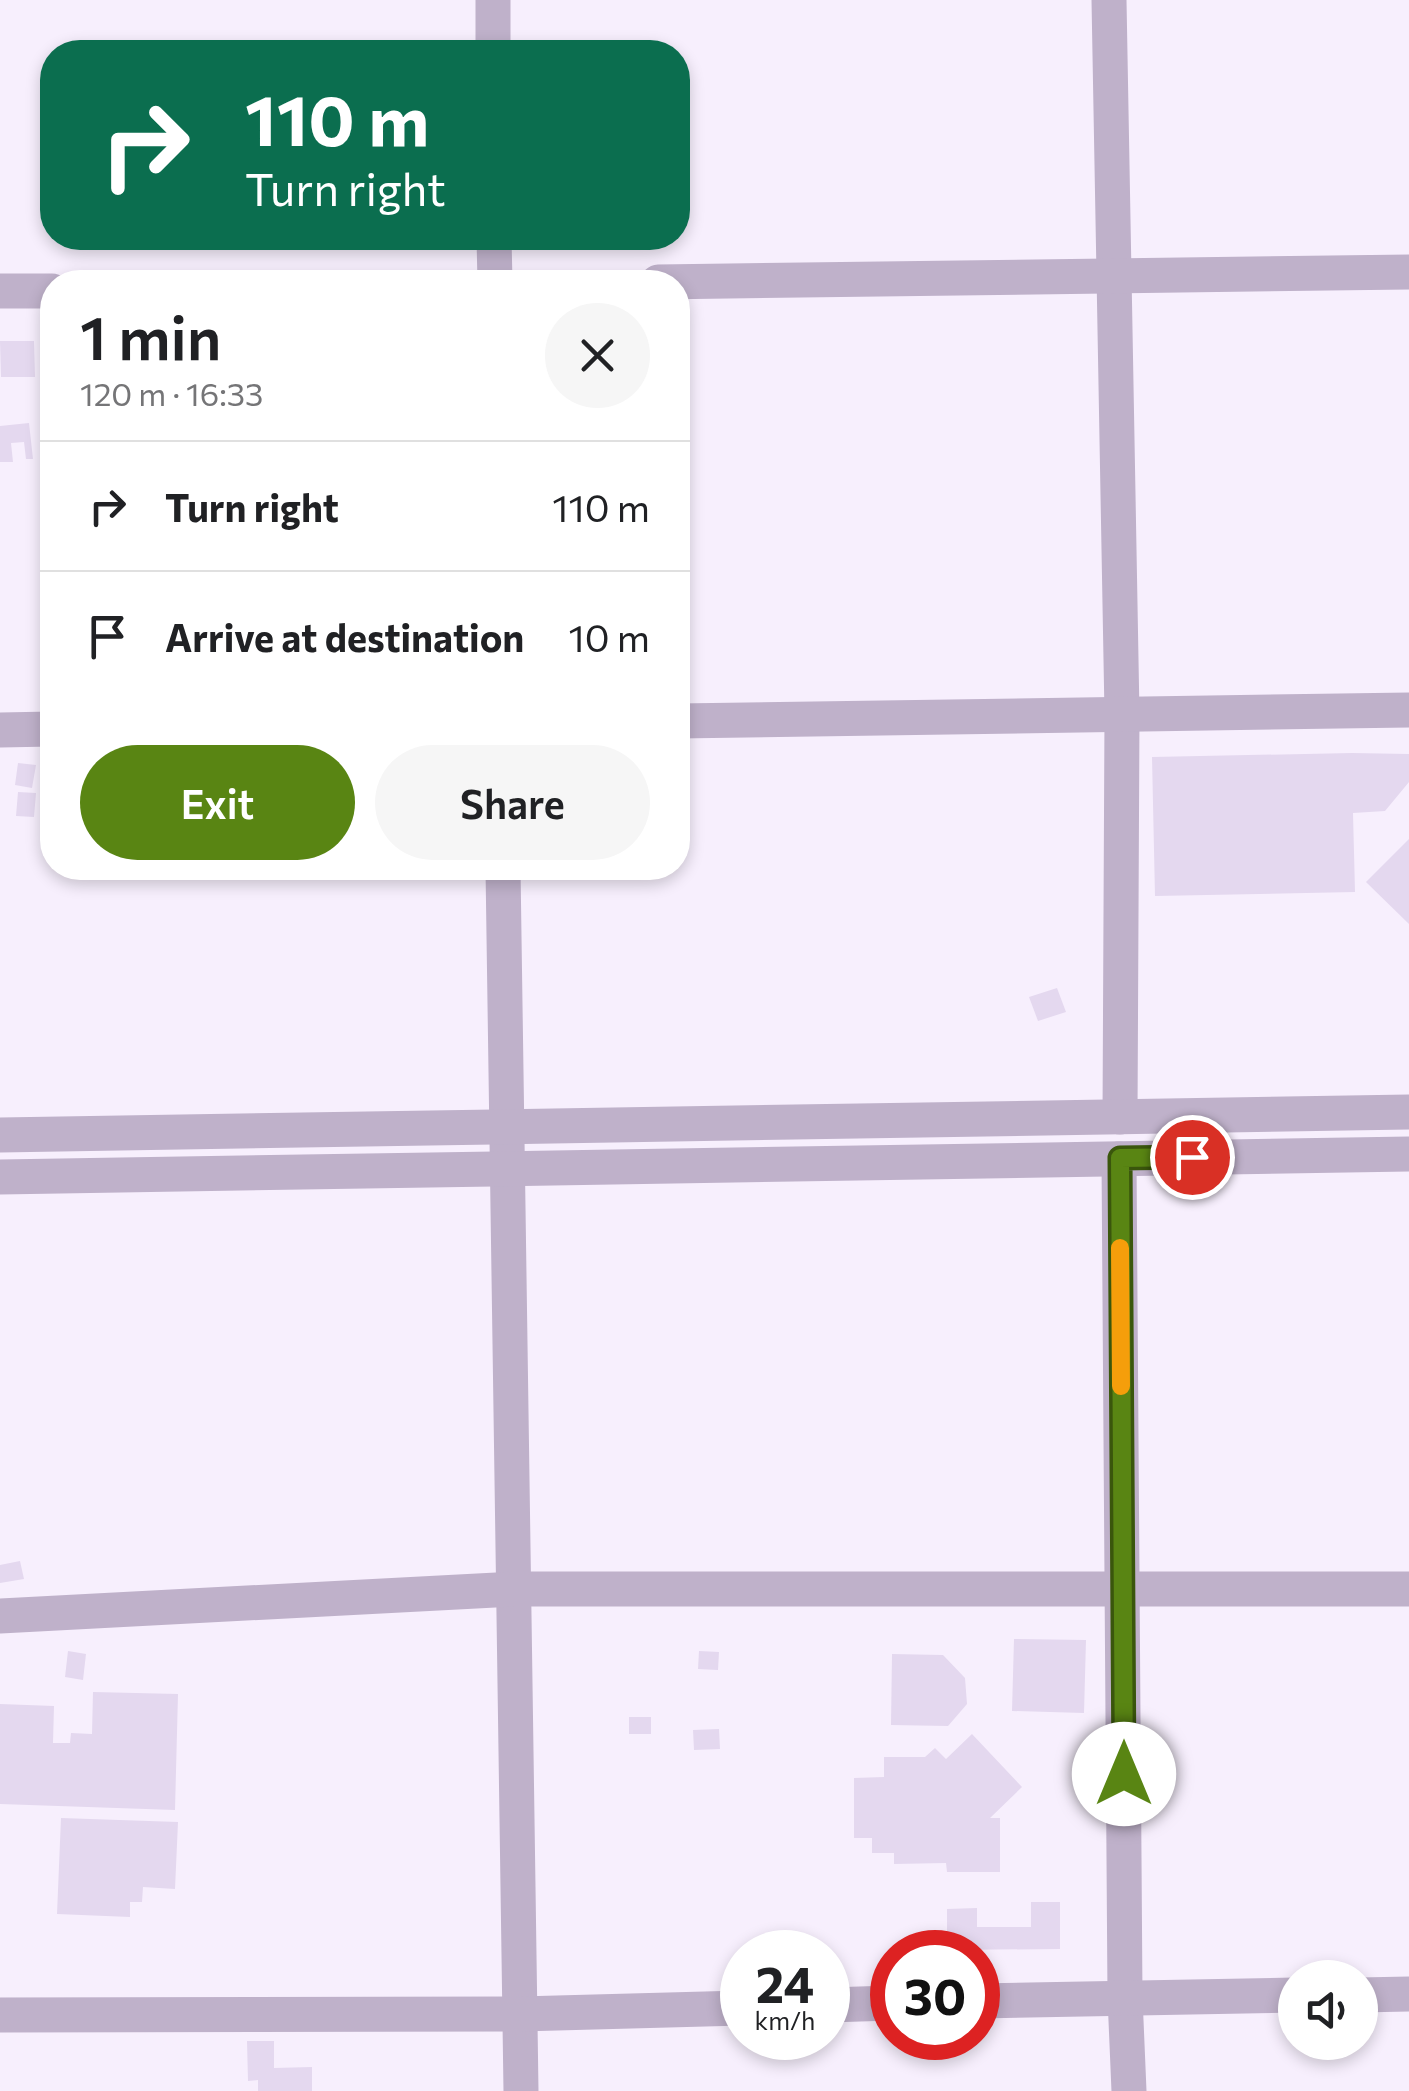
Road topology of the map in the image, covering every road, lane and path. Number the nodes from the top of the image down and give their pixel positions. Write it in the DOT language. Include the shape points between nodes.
graph roads {
  1 [pos="493,0"];
  2 [pos="1108,0"];
  3 [pos="493,40"];
  4 [pos="1409,272"];
  5 [pos="1114,277"];
  6 [pos="690,282"];
  7 [pos="40,291"];
  8 [pos="0,292"];
  9 [pos="1409,710"];
  10 [pos="1122,714"];
  11 [pos="690,720"];
  12 [pos="40,729"];
  13 [pos="0,730"];
  14 [pos="503,880"];
  15 [pos="1409,1112"];
  16 [pos="1120,1117"];
  17 [pos="506,1127"];
  18 [pos="0,1136"];
  19 [pos="1409,1154"];
  20 [pos="1120,1158"];
  21 [pos="508,1169"];
  22 [pos="0,1177"];
  23 [pos="1123,1588"];
  24 [pos="514,1589"];
  25 [pos="1409,1589"];
  26 [pos="0,1616"];
  27 [pos="1409,1994"];
  28 [pos="1378,1995"];
  29 [pos="1278,1996"];
  30 [pos="1125,1997"];
  31 [pos="1000,2000"];
  32 [pos="720,2009"];
  33 [pos="520,2014"];
  34 [pos="0,2015"];
  35 [pos="521,2091"];
  36 [pos="1128,2091"];
  1 -- 3 [label="street"];
  2 -- 5 [label="street"];
  4 -- 5 [label="street"];
  5 -- 6 [label="street"];
  5 -- 10 [label="street"];
  7 -- 8 [label="street"];
  9 -- 10 [label="street"];
  10 -- 11 [label="street"];
  10 -- 16 [label="street"];
  12 -- 13 [label="street"];
  14 -- 17 [label="street"];
  15 -- 16 [label="street"];
  16 -- 17 [label="street"];
  17 -- 18 [label="street"];
  17 -- 21 [label="street"];
  19 -- 20 [label="street"];
  20 -- 21 [label="street"];
  20 -- 23 [label="street"];
  21 -- 22 [label="street"];
  21 -- 24 [label="street"];
  23 -- 24 [label="street"];
  23 -- 25 [label="street"];
  23 -- 30 [label="street"];
  24 -- 26 [label="street"];
  24 -- 33 [label="street"];
  27 -- 28 [label="street"];
  29 -- 30 [label="street"];
  30 -- 31 [label="street"];
  30 -- 36 [label="street"];
  32 -- 33 [label="street"];
  33 -- 34 [label="street"];
  33 -- 35 [label="street"];
}
